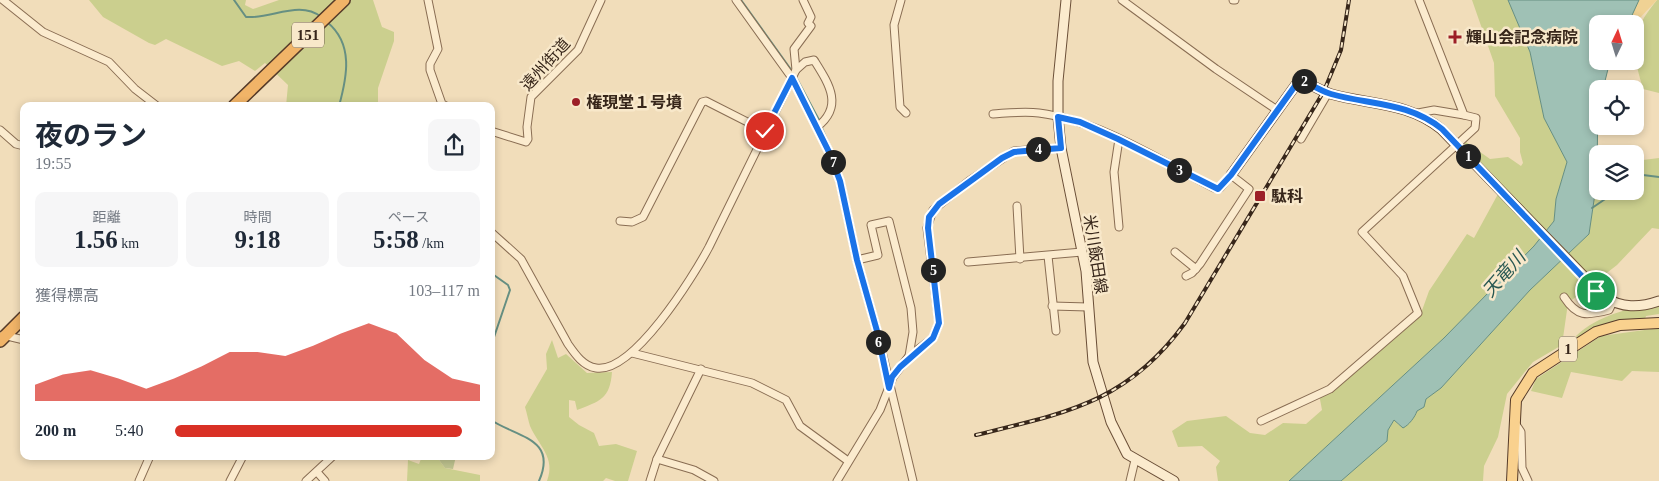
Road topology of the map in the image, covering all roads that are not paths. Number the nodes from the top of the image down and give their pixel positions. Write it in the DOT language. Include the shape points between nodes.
graph roads {
  1 [pos="3,0"];
  2 [pos="344,0"];
  3 [pos="428,0"];
  4 [pos="600,0"];
  5 [pos="736,0"];
  6 [pos="803,0"];
  7 [pos="901,0"];
  8 [pos="1066,0"];
  9 [pos="1419,0"];
  10 [pos="1125,1"];
  11 [pos="796,70"];
  12 [pos="792,78"];
  13 [pos="1328,93"];
  14 [pos="152,102"];
  15 [pos="238,102"];
  16 [pos="441,102"];
  17 [pos="1278,110"];
  18 [pos="906,113"];
  19 [pos="1418,113"];
  20 [pos="993,114"];
  21 [pos="1464,115"];
  22 [pos="1058,117"];
  23 [pos="817,127"];
  24 [pos="0,130"];
  25 [pos="765,131"];
  26 [pos="495,132"];
  27 [pos="1118,139"];
  28 [pos="1300,139"];
  29 [pos="20,145"];
  30 [pos="1457,145"];
  31 [pos="1061,148"];
  32 [pos="1231,175"];
  33 [pos="1017,206"];
  34 [pos="620,221"];
  35 [pos="1119,227"];
  36 [pos="495,236"];
  37 [pos="1082,252"];
  38 [pos="1175,252"];
  39 [pos="1048,256"];
  40 [pos="1020,259"];
  41 [pos="857,260"];
  42 [pos="968,262"];
  43 [pos="1196,269"];
  44 [pos="1186,276"];
  45 [pos="1564,297"];
  46 [pos="1659,301"];
  47 [pos="1613,302"];
  48 [pos="1052,306"];
  49 [pos="1088,307"];
  50 [pos="20,321"];
  51 [pos="1659,323"];
  52 [pos="1056,331"];
  53 [pos="2,337"];
  54 [pos="20,339"];
  55 [pos="632,353"];
  56 [pos="909,356"];
  57 [pos="701,369"];
  58 [pos="889,388"];
  59 [pos="1261,421"];
  60 [pos="1515,423"];
  61 [pos="657,459"];
  62 [pos="148,460"];
  63 [pos="241,460"];
  64 [pos="329,460"];
  65 [pos="1135,460"];
  66 [pos="848,461"];
  67 [pos="317,472"];
  68 [pos="139,481"];
  69 [pos="230,481"];
  70 [pos="306,481"];
  71 [pos="325,481"];
  72 [pos="650,481"];
  73 [pos="714,481"];
  74 [pos="837,481"];
  75 [pos="913,481"];
  76 [pos="1130,481"];
  77 [pos="1174,481"];
  78 [pos="1512,481"];
  79 [pos="1528,481"];
  1 -- 14 [label="street" via="43,32 109,62"];
  2 -- 15 [label="highway, 151"];
  3 -- 16 [label="street" via="438,50 430,70"];
  4 -- 26 [label="street, 遠州街道" via="578,50 531,97 526,142"];
  5 -- 12 [label="street"];
  6 -- 11 [label="street" via="811,17 808,23 811,26 794,49"];
  7 -- 18 [label="street" via="894,25 900,107"];
  8 -- 22 [label="main road, 米川飯田線"];
  9 -- 21 [label="street"];
  10 -- 17 [label="street" via="1216,69"];
  11 -- 12 [label="street"];
  11 -- 23 [label="street" via="805,62 814,60 828,81 833,104 829,116"];
  12 -- 23 [label="street"];
  12 -- 25 [label="street"];
  13 -- 17 [label="main road" via="1300,79"];
  13 -- 19 [label="main road"];
  13 -- 28 [label="street"];
  17 -- 32 [label="main road"];
  19 -- 21 [label="street" via="1434,110"];
  19 -- 30 [label="main road" via="1442,129"];
  20 -- 22 [label="street" via="1031,113"];
  21 -- 30 [label="street" via="1476,118 1475,128"];
  22 -- 27 [label="street" via="1080,122"];
  22 -- 31 [label="main road, 米川飯田線"];
  23 -- 41 [label="street" via="840,181"];
  24 -- 29 [label="street"];
  25 -- 34 [label="street" via="706,101 702,102 643,217 632,222"];
  25 -- 55 [label="street" via="694,276"];
  27 -- 32 [label="street" via="1214,188 1220,188"];
  27 -- 35 [label="street" via="1114,172"];
  30 -- 47 [label="main road" via="1586,281"];
  30 -- 59 [label="street" via="1362,232 1403,276 1418,313 1330,389"];
  31 -- 37 [label="main road, 米川飯田線"];
  31 -- 56 [label="street" via="1014,152 932,210 928,228 939,323 933,338"];
  32 -- 43 [label="street" via="1249,189"];
  33 -- 40 [label="street"];
  36 -- 55 [label="street" via="521,259 568,344 586,364 606,369"];
  37 -- 39 [label="street"];
  37 -- 49 [label="main road, 米川飯田線"];
  38 -- 43 [label="street"];
  39 -- 40 [label="street"];
  39 -- 48 [label="street"];
  40 -- 42 [label="street"];
  41 -- 56 [label="street" via="878,254 871,225 889,221 911,308"];
  41 -- 58 [label="street"];
  43 -- 44 [label="street"];
  45 -- 47 [label="street" via="1574,310 1582,314 1609,310"];
  46 -- 47 [label="main road" via="1631,306"];
  48 -- 49 [label="street"];
  48 -- 52 [label="street"];
  49 -- 65 [label="main road, 米川飯田線" via="1091,347 1102,398 1120,443"];
  50 -- 53 [label="highway"];
  51 -- 60 [label="main road, 1" via="1606,328 1553,359 1533,374 1520,391 1516,400"];
  53 -- 54 [label="street"];
  55 -- 57 [label="street"];
  56 -- 58 [label="street" via="892,377"];
  57 -- 61 [label="street"];
  57 -- 66 [label="street" via="742,379 786,400 800,426"];
  58 -- 66 [label="street" via="880,410"];
  58 -- 75 [label="street"];
  60 -- 78 [label="main road, 1"];
  60 -- 79 [label="street" via="1521,432 1522,468"];
  61 -- 72 [label="street"];
  61 -- 73 [label="street" via="694,470"];
  62 -- 68 [label="street"];
  63 -- 69 [label="street"];
  64 -- 67 [label="street"];
  65 -- 76 [label="street"];
  65 -- 77 [label="main road, 米川飯田線"];
  66 -- 74 [label="street"];
  67 -- 70 [label="street"];
  67 -- 71 [label="street"];
}
